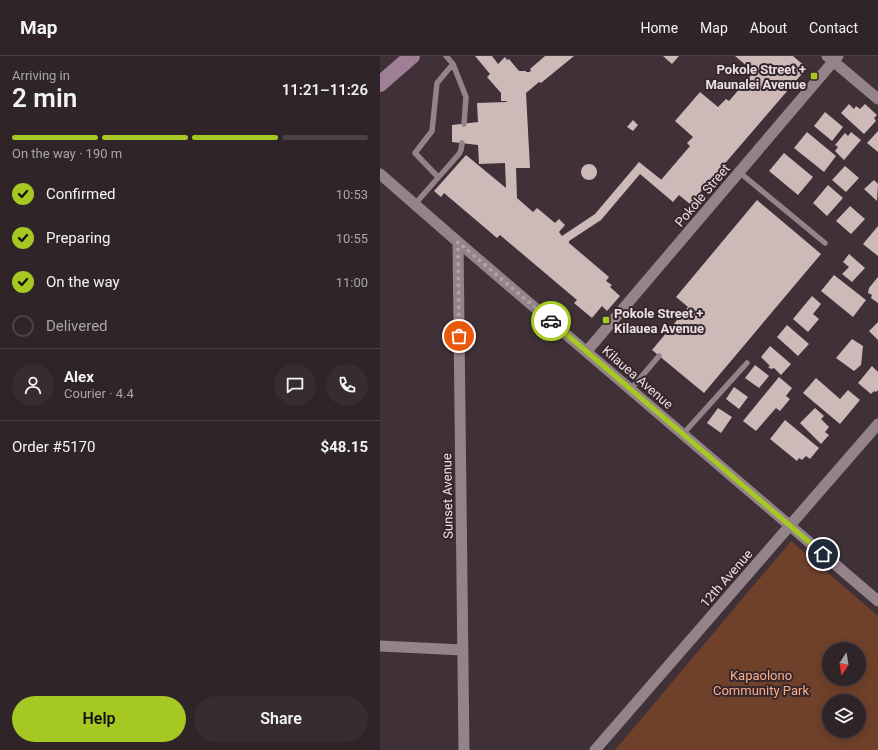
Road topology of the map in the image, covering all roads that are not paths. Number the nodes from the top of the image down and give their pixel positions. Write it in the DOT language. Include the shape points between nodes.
graph roads {
  1 [pos="446,56"];
  2 [pos="408,57"];
  3 [pos="833,58"];
  4 [pos="453,64"];
  5 [pos="380,84"];
  6 [pos="878,99"];
  7 [pos="464,124"];
  8 [pos="462,143"];
  9 [pos="739,172"];
  10 [pos="380,174"];
  11 [pos="438,177"];
  12 [pos="414,204"];
  13 [pos="458,242"];
  14 [pos="825,244"];
  15 [pos="587,352"];
  16 [pos="659,356"];
  17 [pos="748,363"];
  18 [pos="631,389"];
  19 [pos="878,424"];
  20 [pos="683,434"];
  21 [pos="790,526"];
  22 [pos="878,601"];
  23 [pos="380,646"];
  24 [pos="463,650"];
  25 [pos="464,750"];
  26 [pos="595,750"];
  1 -- 4 [label="lane"];
  2 -- 5 [label="street"];
  3 -- 6 [label="street"];
  3 -- 9 [label="street, Pokole Street"];
  4 -- 7 [label="lane" via="466,97"];
  4 -- 11 [label="lane" via="436,83 432,131 415,153"];
  8 -- 11 [label="lane" via="459,154"];
  9 -- 14 [label="lane"];
  9 -- 15 [label="street, Pokole Street"];
  10 -- 12 [label="street, Kilauea Avenue"];
  11 -- 12 [label="lane"];
  12 -- 13 [label="street, Kilauea Avenue"];
  13 -- 15 [label="street, Kilauea Avenue"];
  13 -- 24 [label="street, Sunset Avenue"];
  15 -- 18 [label="street, Kilauea Avenue"];
  16 -- 18 [label="lane"];
  17 -- 20 [label="lane"];
  18 -- 20 [label="street, Kilauea Avenue"];
  19 -- 21 [label="street, 12th Avenue"];
  20 -- 21 [label="street, Kilauea Avenue"];
  21 -- 22 [label="street, Kilauea Avenue"];
  21 -- 26 [label="street, 12th Avenue"];
  23 -- 24 [label="street"];
  24 -- 25 [label="street, Sunset Avenue"];
}
